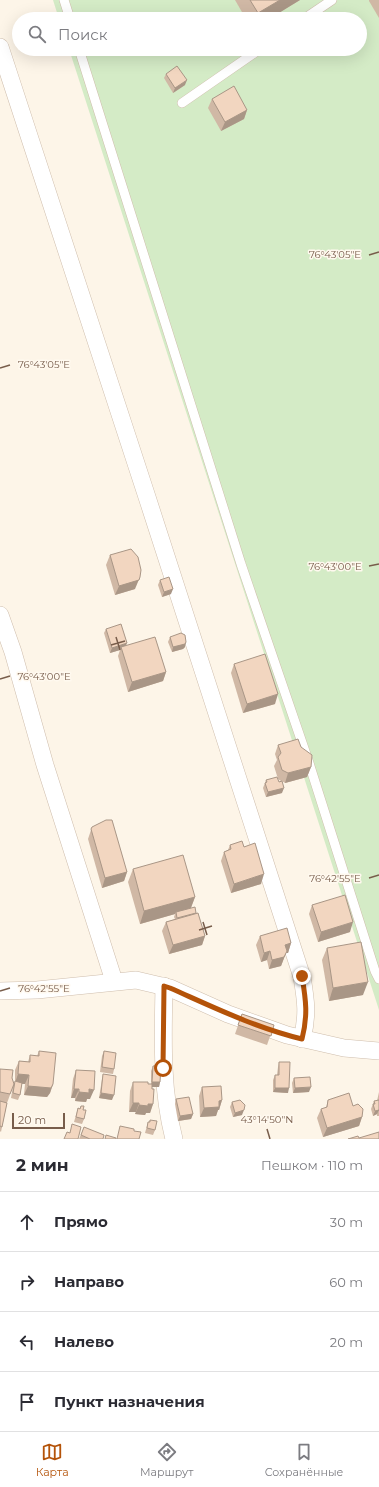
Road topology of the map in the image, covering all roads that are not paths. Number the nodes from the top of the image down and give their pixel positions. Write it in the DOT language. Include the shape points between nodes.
graph roads {
  1 [pos="64,0"];
  2 [pos="332,0"];
  3 [pos="68,12"];
  4 [pos="314,12"];
  5 [pos="0,47"];
  6 [pos="81,56"];
  7 [pos="250,56"];
  8 [pos="182,103"];
  9 [pos="0,615"];
  10 [pos="379,979"];
  11 [pos="114,981"];
  12 [pos="164,986"];
  13 [pos="0,991"];
  14 [pos="302,1039"];
  15 [pos="379,1051"];
  16 [pos="174,1139"];
  1 -- 3 [label="lane"];
  2 -- 4 [label="lane"];
  5 -- 14 [label="street" via="302,976 306,1024"];
  6 -- 10 [label="lane" via="241,564"];
  7 -- 8 [label="lane"];
  9 -- 11 [label="street"];
  11 -- 12 [label="street" via="136,980"];
  11 -- 13 [label="street" via="37,990"];
  12 -- 14 [label="street" via="228,1014"];
  12 -- 16 [label="street" via="163,1068"];
  14 -- 15 [label="street" via="344,1048"];
}
